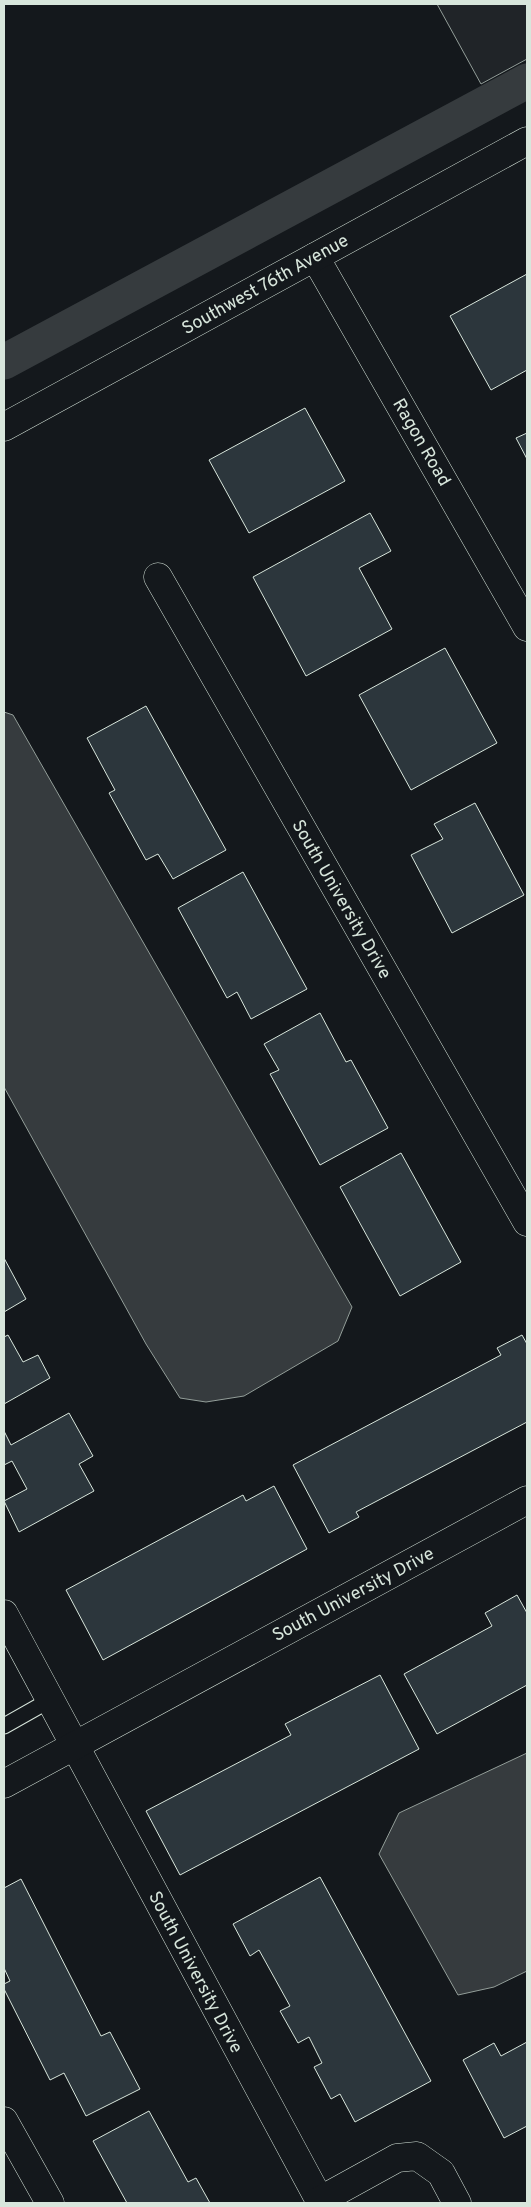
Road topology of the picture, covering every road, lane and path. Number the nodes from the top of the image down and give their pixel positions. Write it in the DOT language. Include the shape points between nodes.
graph roads {
  1 [pos="527,142"];
  2 [pos="315,257"];
  3 [pos="4,427"];
  4 [pos="158,577"];
  5 [pos="527,627"];
  6 [pos="527,1222"];
  7 [pos="527,1500"];
  8 [pos="4,1614"];
  9 [pos="50,1700"];
  10 [pos="4,1726"];
  11 [pos="74,1744"];
  12 [pos="4,1784"];
  13 [pos="4,2121"];
  14 [pos="320,2202"];
  15 [pos="50,2203"];
  16 [pos="457,2203"];
  1 -- 2 [label="street, Southwest 76th Avenue"];
  2 -- 3 [label="street, Southwest 76th Avenue"];
  2 -- 5 [label="street, Ragon Road"];
  4 -- 6 [label="street, South University Drive"];
  7 -- 11 [label="street, South University Drive"];
  8 -- 9 [label="street, South University Drive"];
  9 -- 10 [label="lane"];
  9 -- 11 [label="street, South University Drive"];
  11 -- 12 [label="street, South University Drive"];
  11 -- 14 [label="street, South University Drive"];
  13 -- 15 [label="street"];
  14 -- 16 [label="street, South University Drive" via="397,2158 417,2156 441,2173"];
}
